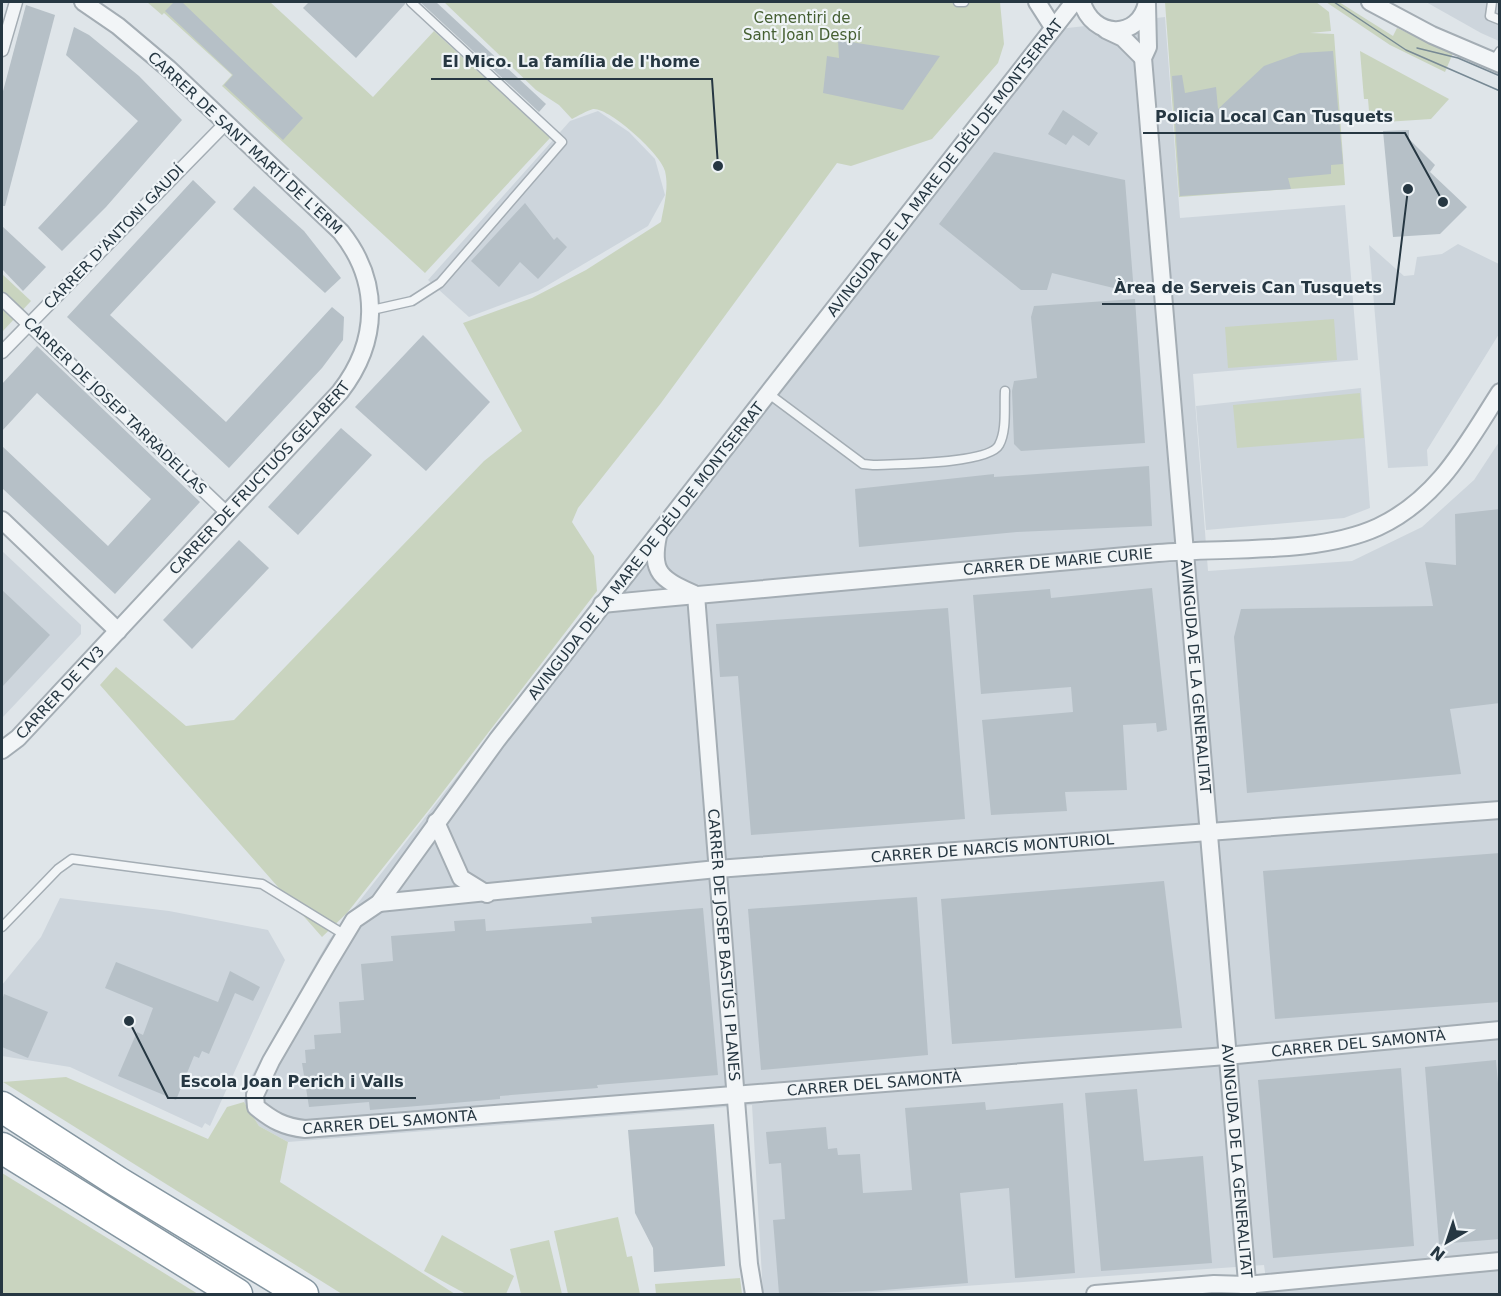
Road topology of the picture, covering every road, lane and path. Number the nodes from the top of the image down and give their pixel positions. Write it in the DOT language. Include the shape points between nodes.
graph roads {
  1 [pos="16,2"];
  2 [pos="83,2"];
  3 [pos="411,2"];
  4 [pos="957,2"];
  5 [pos="964,2"];
  6 [pos="1037,2"];
  7 [pos="1053,2"];
  8 [pos="1370,2"];
  9 [pos="1492,2"];
  10 [pos="1147,3"];
  11 [pos="1075,4"];
  12 [pos="1500,20"];
  13 [pos="1099,26"];
  14 [pos="1053,27"];
  15 [pos="2,50"];
  16 [pos="1143,58"];
  17 [pos="1498,59"];
  18 [pos="226,122"];
  19 [pos="2,299"];
  20 [pos="372,310"];
  21 [pos="28,324"];
  22 [pos="2,352"];
  23 [pos="1005,391"];
  24 [pos="1500,392"];
  25 [pos="769,394"];
  26 [pos="227,513"];
  27 [pos="2,520"];
  28 [pos="658,535"];
  29 [pos="1185,550"];
  30 [pos="696,595"];
  31 [pos="602,604"];
  32 [pos="118,631"];
  33 [pos="2,750"];
  34 [pos="1500,810"];
  35 [pos="436,822"];
  36 [pos="1209,833"];
  37 [pos="717,869"];
  38 [pos="487,894"];
  39 [pos="379,903"];
  40 [pos="2,927"];
  41 [pos="345,935"];
  42 [pos="1500,1030"];
  43 [pos="1226,1056"];
  44 [pos="737,1094"];
  45 [pos="2,1107"];
  46 [pos="256,1107"];
  47 [pos="2,1148"];
  48 [pos="1500,1261"];
  49 [pos="1247,1290"];
  50 [pos="237,1294"];
  51 [pos="303,1294"];
  52 [pos="754,1294"];
  53 [pos="1095,1294"];
  1 -- 15 [label="street"];
  2 -- 18 [label="street, CARRER DE SANT MARTÍ DE L'ERM" via="118,26"];
  3 -- 20 [label="lane" via="562,142 440,283 412,301"];
  4 -- 5 [label="lane"];
  6 -- 14 [label="street"];
  7 -- 11 [label="street"];
  8 -- 17 [label="street" via="1424,31"];
  9 -- 12 [label="lane" via="1490,16"];
  10 -- 13 [label="street" via="1141,17 1131,26 1118,30"];
  10 -- 16 [label="street, AVINGUDA DE LA GENERALITAT" via="1148,47"];
  11 -- 13 [label="street"];
  11 -- 14 [label="street, AVINGUDA DE LA MARE DE DÉU DE MONTSERRAT"];
  13 -- 16 [label="street" via="1123,38"];
  14 -- 25 [label="street, AVINGUDA DE LA MARE DE DÉU DE MONTSERRAT"];
  16 -- 29 [label="street, AVINGUDA DE LA GENERALITAT"];
  18 -- 20 [label="street, CARRER DE SANT MARTÍ DE L'ERM" via="352,246 364,270"];
  18 -- 21 [label="street, CARRER D'ANTONI GAUDÍ"];
  19 -- 21 [label="street, CARRER DE JOSEP TARRADELLAS"];
  20 -- 26 [label="street, CARRER DE FRUCTUÓS GELABERT" via="364,351 350,379"];
  21 -- 22 [label="street, CARRER D'ANTONI GAUDÍ"];
  21 -- 26 [label="street, CARRER DE JOSEP TARRADELLAS"];
  23 -- 25 [label="lane" via="1004,430 992,453 973,458 873,465 863,464"];
  24 -- 29 [label="street, CARRER DE MARIE CURIE" via="1439,484 1416,505 1378,527 1326,543"];
  25 -- 28 [label="street, AVINGUDA DE LA MARE DE DÉU DE MONTSERRAT"];
  26 -- 32 [label="street, CARRER DE FRUCTUÓS GELABERT"];
  27 -- 32 [label="street"];
  28 -- 30 [label="street, CARRER DE MARIE CURIE" via="654,556 659,573 667,582"];
  28 -- 31 [label="street, AVINGUDA DE LA MARE DE DÉU DE MONTSERRAT"];
  29 -- 30 [label="street, CARRER DE MARIE CURIE"];
  29 -- 36 [label="street, AVINGUDA DE LA GENERALITAT"];
  30 -- 31 [label="street, CARRER DE MARIE CURIE"];
  30 -- 37 [label="street, CARRER DE JOSEP BASTÚS I PLANES"];
  31 -- 35 [label="street, AVINGUDA DE LA MARE DE DÉU DE MONTSERRAT"];
  32 -- 33 [label="street, CARRER DE TV3" via="18,738"];
  34 -- 36 [label="street, CARRER DE NARCÍS MONTURIOL"];
  35 -- 38 [label="street" via="461,878"];
  35 -- 39 [label="street, AVINGUDA DE LA MARE DE DÉU DE MONTSERRAT"];
  36 -- 37 [label="street, CARRER DE NARCÍS MONTURIOL"];
  36 -- 43 [label="street, AVINGUDA DE LA GENERALITAT"];
  37 -- 38 [label="street, CARRER DE NARCÍS MONTURIOL"];
  37 -- 44 [label="street, CARRER DE JOSEP BASTÚS I PLANES"];
  38 -- 39 [label="street, CARRER DE NARCÍS MONTURIOL"];
  39 -- 41 [label="street, AVINGUDA DE LA MARE DE DÉU DE MONTSERRAT" via="354,920"];
  40 -- 41 [label="lane" via="72,859 262,884"];
  41 -- 46 [label="street, AVINGUDA DE LA MARE DE DÉU DE MONTSERRAT" via="271,1061 255,1095"];
  42 -- 43 [label="street, CARRER DEL SAMONTÀ"];
  43 -- 44 [label="street, CARRER DEL SAMONTÀ"];
  43 -- 49 [label="street, AVINGUDA DE LA GENERALITAT"];
  44 -- 46 [label="street, CARRER DEL SAMONTÀ" via="305,1129 288,1127"];
  44 -- 52 [label="street, CARRER DE JOSEP BASTÚS I PLANES"];
  45 -- 51 [label="highway"];
  47 -- 50 [label="highway"];
  48 -- 49 [label="street"];
  49 -- 53 [label="street" via="1214,1284"];
}
